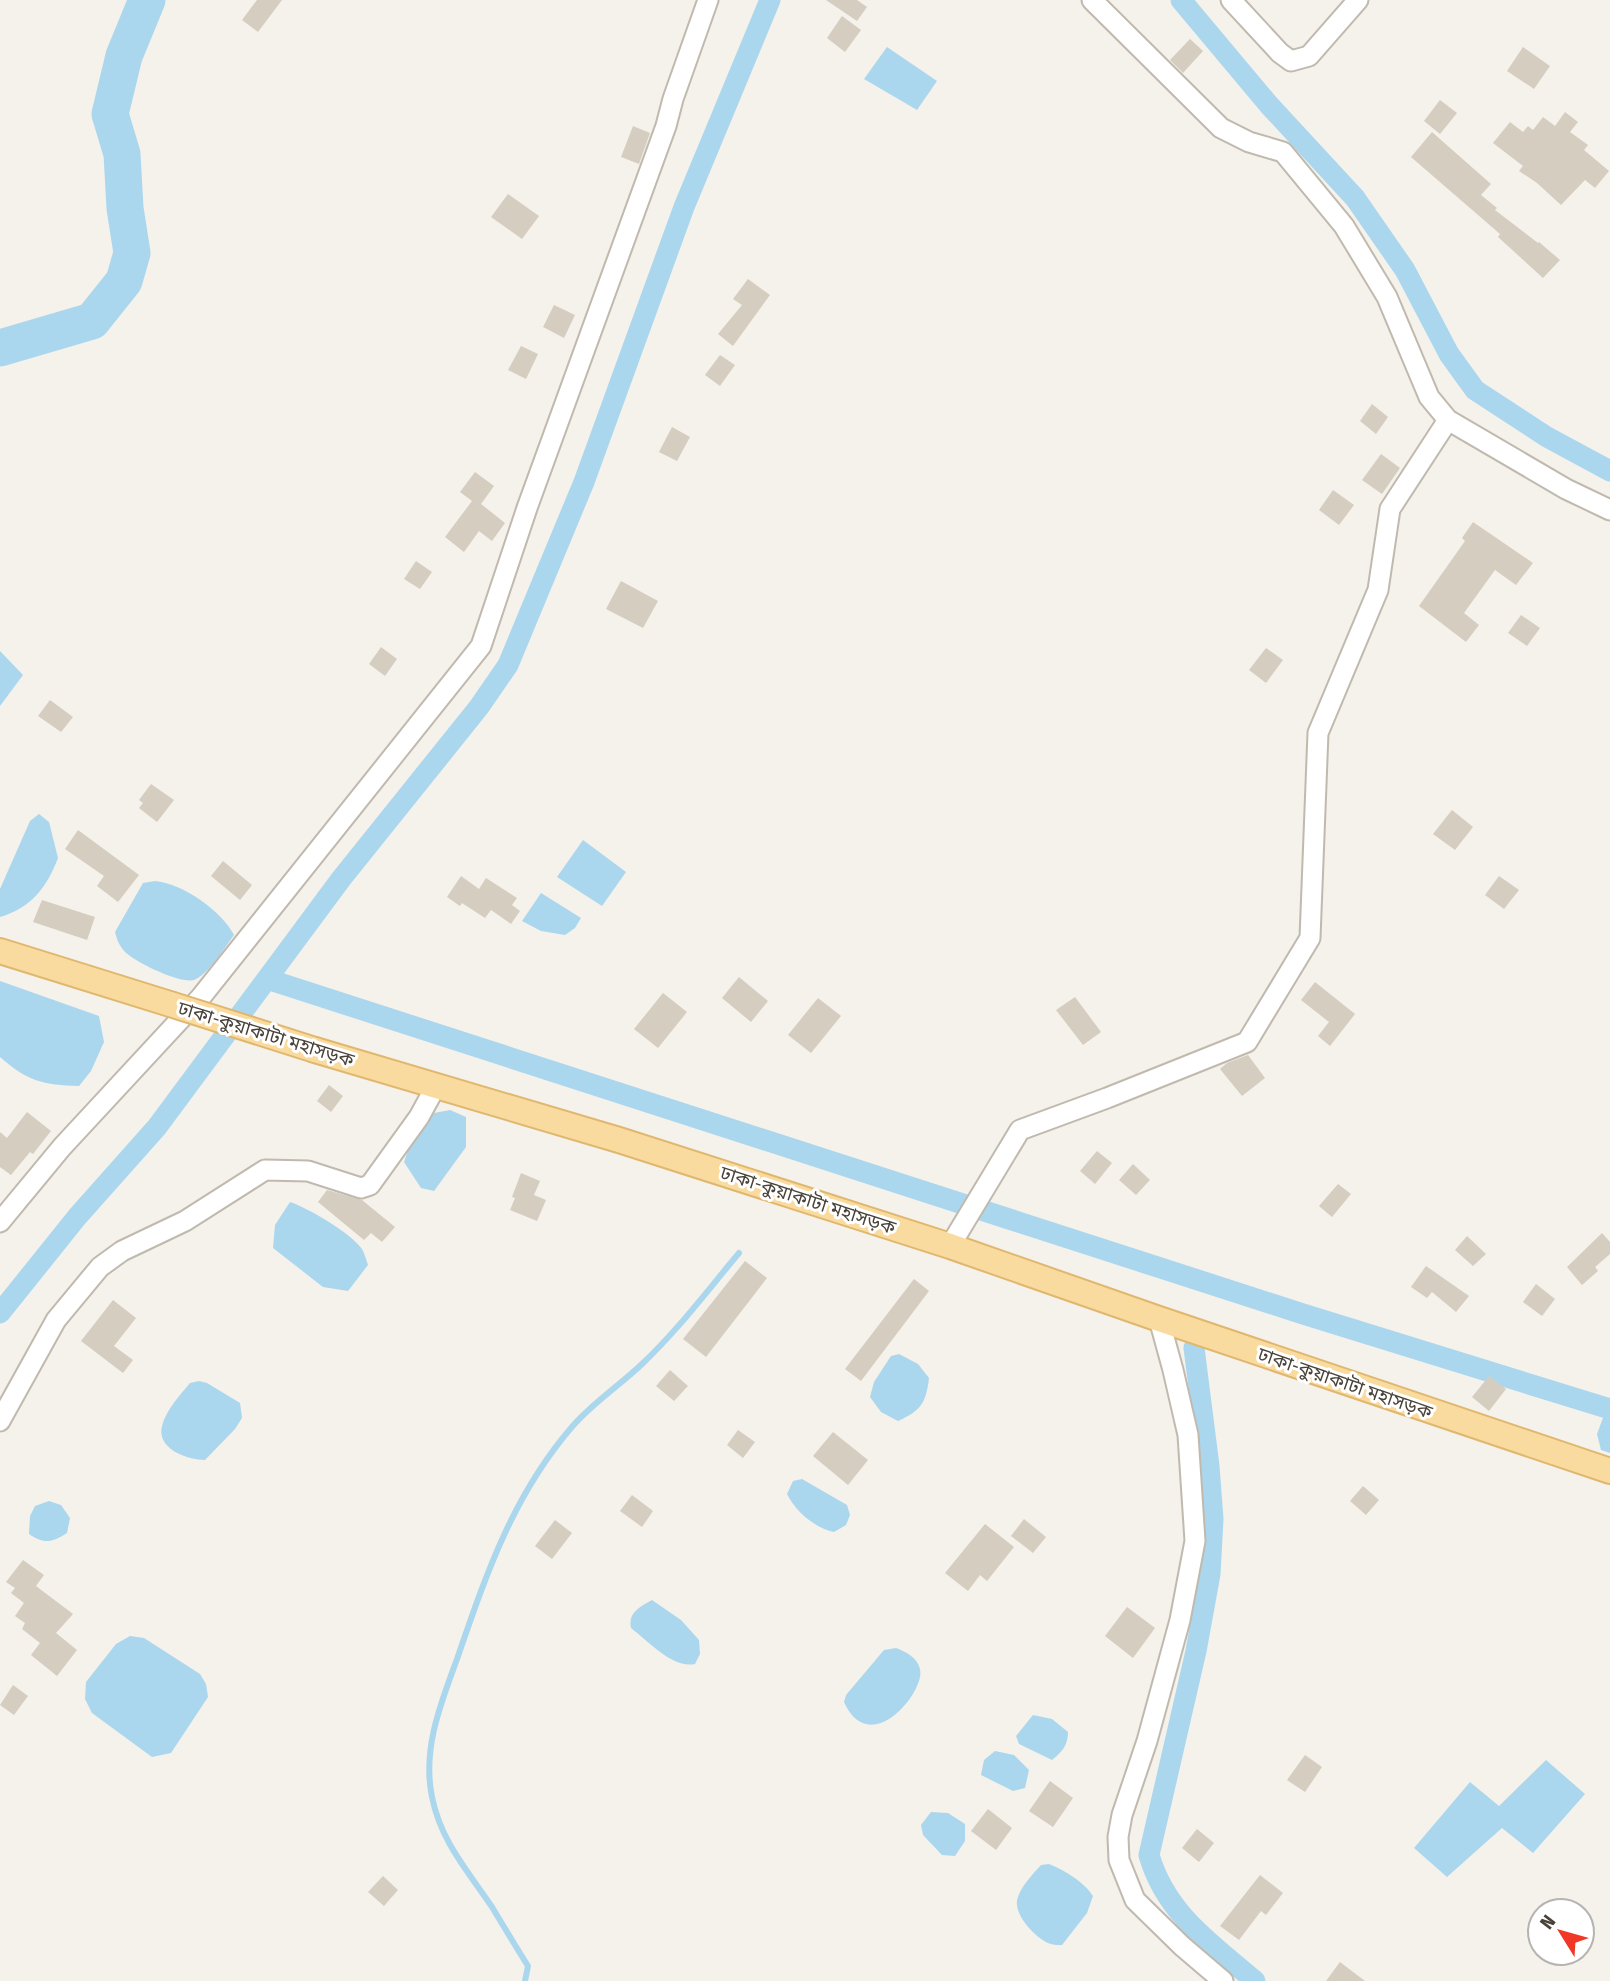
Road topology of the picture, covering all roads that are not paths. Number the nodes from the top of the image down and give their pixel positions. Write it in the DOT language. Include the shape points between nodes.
graph roads {
  1 [pos="708,0"];
  2 [pos="1091,0"];
  3 [pos="1231,0"];
  4 [pos="1358,0"];
  5 [pos="1448,420"];
  6 [pos="1610,510"];
  7 [pos="0,951"];
  8 [pos="436,1086"];
  9 [pos="0,1222"];
  10 [pos="950,1245"];
  11 [pos="1158,1319"];
  12 [pos="0,1420"];
  13 [pos="1610,1471"];
  14 [pos="1223,1981"];
  1 -- 9 [label="street" via="481,646 201,997 62,1147"];
  2 -- 5 [label="street" via="1221,128 1283,152 1345,226 1387,297 1429,397"];
  3 -- 4 [label="street" via="1291,61 1309,56"];
  5 -- 6 [label="street"];
  5 -- 10 [label="street" via="1390,509 1378,590 1318,733 1310,938 1247,1042 1020,1129"];
  7 -- 8 [label="main road, ঢাকা-কুয়াকাটা মহাসড়ক, bridge"];
  8 -- 10 [label="main road, ঢাকা-কুয়াকাটা মহাসড়ক"];
  8 -- 12 [label="street" via="370,1185 361,1188 308,1171 265,1170 100,1267 56,1320"];
  10 -- 11 [label="main road, ঢাকা-কুয়াকাটা মহাসড়ক"];
  11 -- 13 [label="main road, ঢাকা-কুয়াকাটা মহাসড়ক"];
  11 -- 14 [label="street" via="1188,1435 1195,1541 1180,1620 1122,1815 1119,1860 1135,1900"];
}
